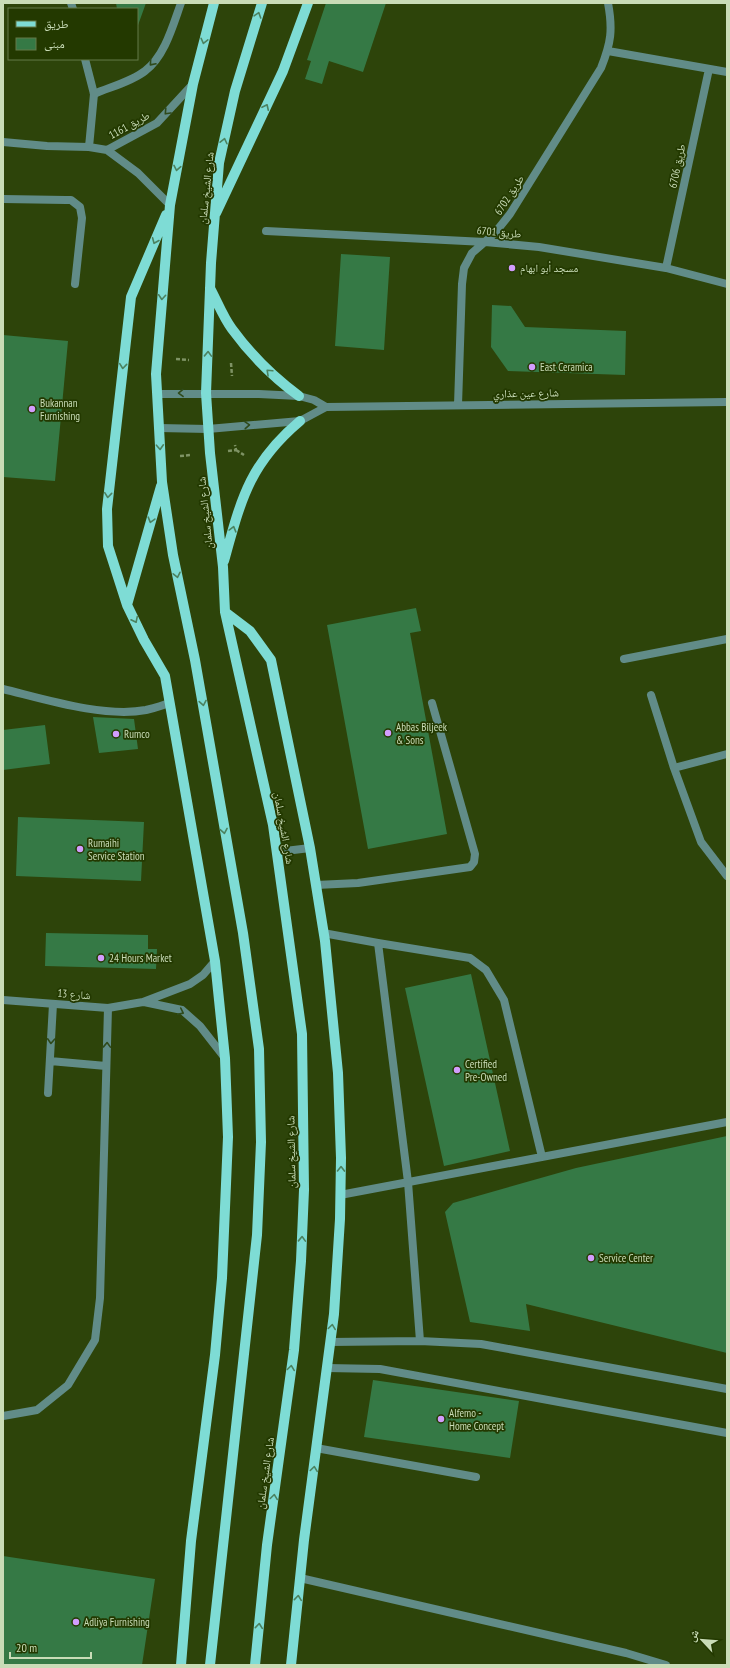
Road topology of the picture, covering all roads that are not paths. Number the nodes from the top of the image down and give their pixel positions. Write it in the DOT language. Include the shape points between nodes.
graph roads {
  1 [pos="181,3"];
  2 [pos="214,3"];
  3 [pos="262,3"];
  4 [pos="308,3"];
  5 [pos="608,3"];
  6 [pos="608,51"];
  7 [pos="85,60"];
  8 [pos="709,69"];
  9 [pos="727,72"];
  10 [pos="193,84"];
  11 [pos="94,94"];
  12 [pos="3,142"];
  13 [pos="89,147"];
  14 [pos="108,150"];
  15 [pos="3,199"];
  16 [pos="170,206"];
  17 [pos="214,218"];
  18 [pos="266,231"];
  19 [pos="485,242"];
  20 [pos="666,268"];
  21 [pos="74,284"];
  22 [pos="727,284"];
  23 [pos="210,287"];
  24 [pos="206,393"];
  25 [pos="157,394"];
  26 [pos="299,396"];
  27 [pos="727,402"];
  28 [pos="458,405"];
  29 [pos="326,407"];
  30 [pos="300,421"];
  31 [pos="159,428"];
  32 [pos="208,429"];
  33 [pos="162,482"];
  34 [pos="223,567"];
  35 [pos="127,605"];
  36 [pos="225,612"];
  37 [pos="727,639"];
  38 [pos="624,659"];
  39 [pos="3,689"];
  40 [pos="651,696"];
  41 [pos="432,703"];
  42 [pos="169,704"];
  43 [pos="727,754"];
  44 [pos="674,768"];
  45 [pos="310,848"];
  46 [pos="277,852"];
  47 [pos="727,876"];
  48 [pos="316,885"];
  49 [pos="323,933"];
  50 [pos="378,944"];
  51 [pos="215,960"];
  52 [pos="3,1000"];
  53 [pos="144,1002"];
  54 [pos="53,1004"];
  55 [pos="108,1008"];
  56 [pos="225,1058"];
  57 [pos="50,1062"];
  58 [pos="106,1066"];
  59 [pos="48,1092"];
  60 [pos="727,1122"];
  61 [pos="542,1157"];
  62 [pos="408,1182"];
  63 [pos="340,1195"];
  64 [pos="330,1342"];
  65 [pos="420,1342"];
  66 [pos="327,1368"];
  67 [pos="727,1389"];
  68 [pos="3,1416"];
  69 [pos="727,1433"];
  70 [pos="316,1448"];
  71 [pos="476,1477"];
  72 [pos="300,1578"];
  73 [pos="181,1665"];
  74 [pos="210,1665"];
  75 [pos="255,1665"];
  76 [pos="291,1665"];
  77 [pos="666,1665"];
  1 -- 11 [label="street, one-way" via="163,48 154,62 136,76"];
  2 -- 10 [label="main road, one-way"];
  17 -- 3 [label="main road, شارع الشيخ سلمان, one-way" via="218,162 235,91"];
  17 -- 4 [label="main road, one-way" via="283,72"];
  5 -- 6 [label="street, طريق 6702" via="612,23"];
  6 -- 8 [label="street"];
  6 -- 19 [label="street, طريق 6702" via="592,83 510,214"];
  7 -- 11 [label="street"];
  8 -- 9 [label="street"];
  8 -- 20 [label="street, طريق 6706"];
  10 -- 14 [label="street, طريق 1161, one-way" via="157,123"];
  10 -- 16 [label="main road, one-way"];
  11 -- 13 [label="street"];
  12 -- 13 [label="street, طريق 1161"];
  13 -- 14 [label="street, طريق 1161"];
  14 -- 16 [label="street, طريق 1161" via="138,173"];
  15 -- 21 [label="street" via="71,200 80,207 82,218"];
  16 -- 25 [label="main road, one-way" via="157,358"];
  16 -- 35 [label="main road, one-way" via="131,297 108,501 108,546"];
  17 -- 23 [label="main road, شارع الشيخ سلمان"];
  18 -- 19 [label="street, طريق 6701"];
  19 -- 20 [label="street, طريق 6701" via="539,247"];
  19 -- 28 [label="street, طريق 6702" via="472,253 464,268"];
  20 -- 22 [label="street, طريق 6701"];
  24 -- 23 [label="main road, شارع الشيخ سلمان, one-way"];
  26 -- 23 [label="main road, one-way" via="261,364 232,328"];
  24 -- 25 [label="street, شارع عين عذاري, one-way"];
  24 -- 26 [label="street, شارع عين عذاري"];
  24 -- 32 [label="main road, شارع الشيخ سلمان"];
  25 -- 31 [label="main road"];
  26 -- 29 [label="street, شارع عين عذاري"];
  27 -- 28 [label="street, شارع عين عذاري"];
  28 -- 29 [label="street, شارع عين عذاري"];
  29 -- 30 [label="street, شارع عين عذاري"];
  32 -- 30 [label="street, شارع عين عذاري, one-way"];
  34 -- 30 [label="main road, one-way" via="237,514 253,477 271,449"];
  31 -- 32 [label="street, شارع عين عذاري"];
  31 -- 33 [label="main road, one-way"];
  32 -- 34 [label="main road, شارع الشيخ سلمان"];
  33 -- 35 [label="main road, one-way"];
  33 -- 74 [label="main road, one-way" via="173,555 195,660 243,933 259,1050 261,1142 257,1235"];
  34 -- 36 [label="main road, شارع الشيخ سلمان"];
  35 -- 42 [label="main road, one-way" via="165,676"];
  36 -- 45 [label="main road" via="250,631 271,660"];
  36 -- 46 [label="main road, شارع الشيخ سلمان"];
  37 -- 38 [label="street"];
  39 -- 42 [label="street" via="75,706 119,712 145,710"];
  40 -- 44 [label="street"];
  41 -- 48 [label="street" via="475,854 474,862 470,867 358,883"];
  42 -- 51 [label="main road"];
  43 -- 44 [label="street"];
  44 -- 47 [label="street" via="701,842"];
  45 -- 46 [label="street"];
  45 -- 48 [label="main road"];
  75 -- 46 [label="main road, شارع الشيخ سلمان, one-way" via="267,1545 294,1350 304,1190 302,1034"];
  48 -- 49 [label="main road"];
  49 -- 50 [label="street"];
  63 -- 49 [label="main road, one-way" via="338,1073"];
  50 -- 61 [label="street" via="470,958 486,970 504,1000"];
  50 -- 62 [label="street"];
  51 -- 53 [label="street" via="203,975 190,984"];
  51 -- 56 [label="main road"];
  52 -- 54 [label="street, شارع 13"];
  53 -- 55 [label="street, شارع 13"];
  53 -- 56 [label="street, one-way" via="182,1010 200,1026"];
  54 -- 55 [label="street, شارع 13"];
  54 -- 57 [label="street, one-way"];
  58 -- 55 [label="street, one-way"];
  56 -- 73 [label="main road" via="228,1137 222,1278 216,1355 191,1540"];
  57 -- 58 [label="street"];
  57 -- 59 [label="street"];
  58 -- 68 [label="street" via="100,1298 95,1340 68,1385 37,1410"];
  60 -- 61 [label="street"];
  61 -- 62 [label="street"];
  62 -- 63 [label="street"];
  62 -- 65 [label="street"];
  64 -- 63 [label="main road, one-way" via="334,1314"];
  64 -- 65 [label="street"];
  64 -- 66 [label="main road"];
  65 -- 67 [label="street" via="481,1344"];
  66 -- 69 [label="street" via="380,1369"];
  66 -- 70 [label="main road"];
  70 -- 71 [label="street"];
  72 -- 70 [label="main road, one-way"];
  76 -- 72 [label="main road, one-way"];
  72 -- 77 [label="street" via="626,1653"];
}
